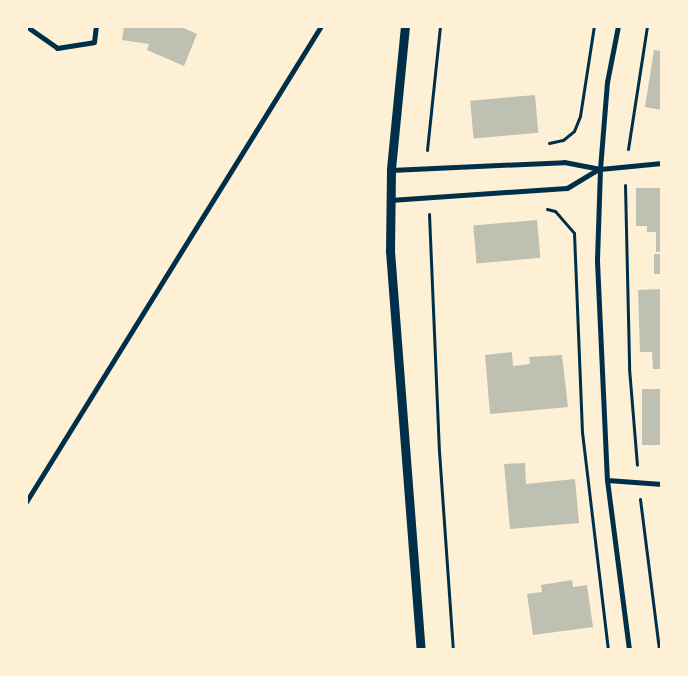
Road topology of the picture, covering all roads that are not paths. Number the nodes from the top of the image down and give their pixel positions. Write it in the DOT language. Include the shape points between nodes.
graph roads {
  1 [pos="26,26"];
  2 [pos="96,26"];
  3 [pos="321,26"];
  4 [pos="405,26"];
  5 [pos="618,26"];
  6 [pos="662,163"];
  7 [pos="600,169"];
  8 [pos="391,170"];
  9 [pos="390,200"];
  10 [pos="607,480"];
  11 [pos="662,484"];
  12 [pos="26,502"];
  13 [pos="421,650"];
  14 [pos="629,650"];
  1 -- 2 [label="street" via="57,48 94,42"];
  3 -- 12 [label="street"];
  4 -- 8 [label="street"];
  5 -- 7 [label="street" via="607,82"];
  6 -- 7 [label="street"];
  7 -- 8 [label="street" via="564,162"];
  7 -- 9 [label="street" via="567,188"];
  7 -- 10 [label="street" via="597,261"];
  8 -- 9 [label="street"];
  9 -- 13 [label="street" via="399,382"];
  10 -- 11 [label="street"];
  10 -- 14 [label="street"];
}
